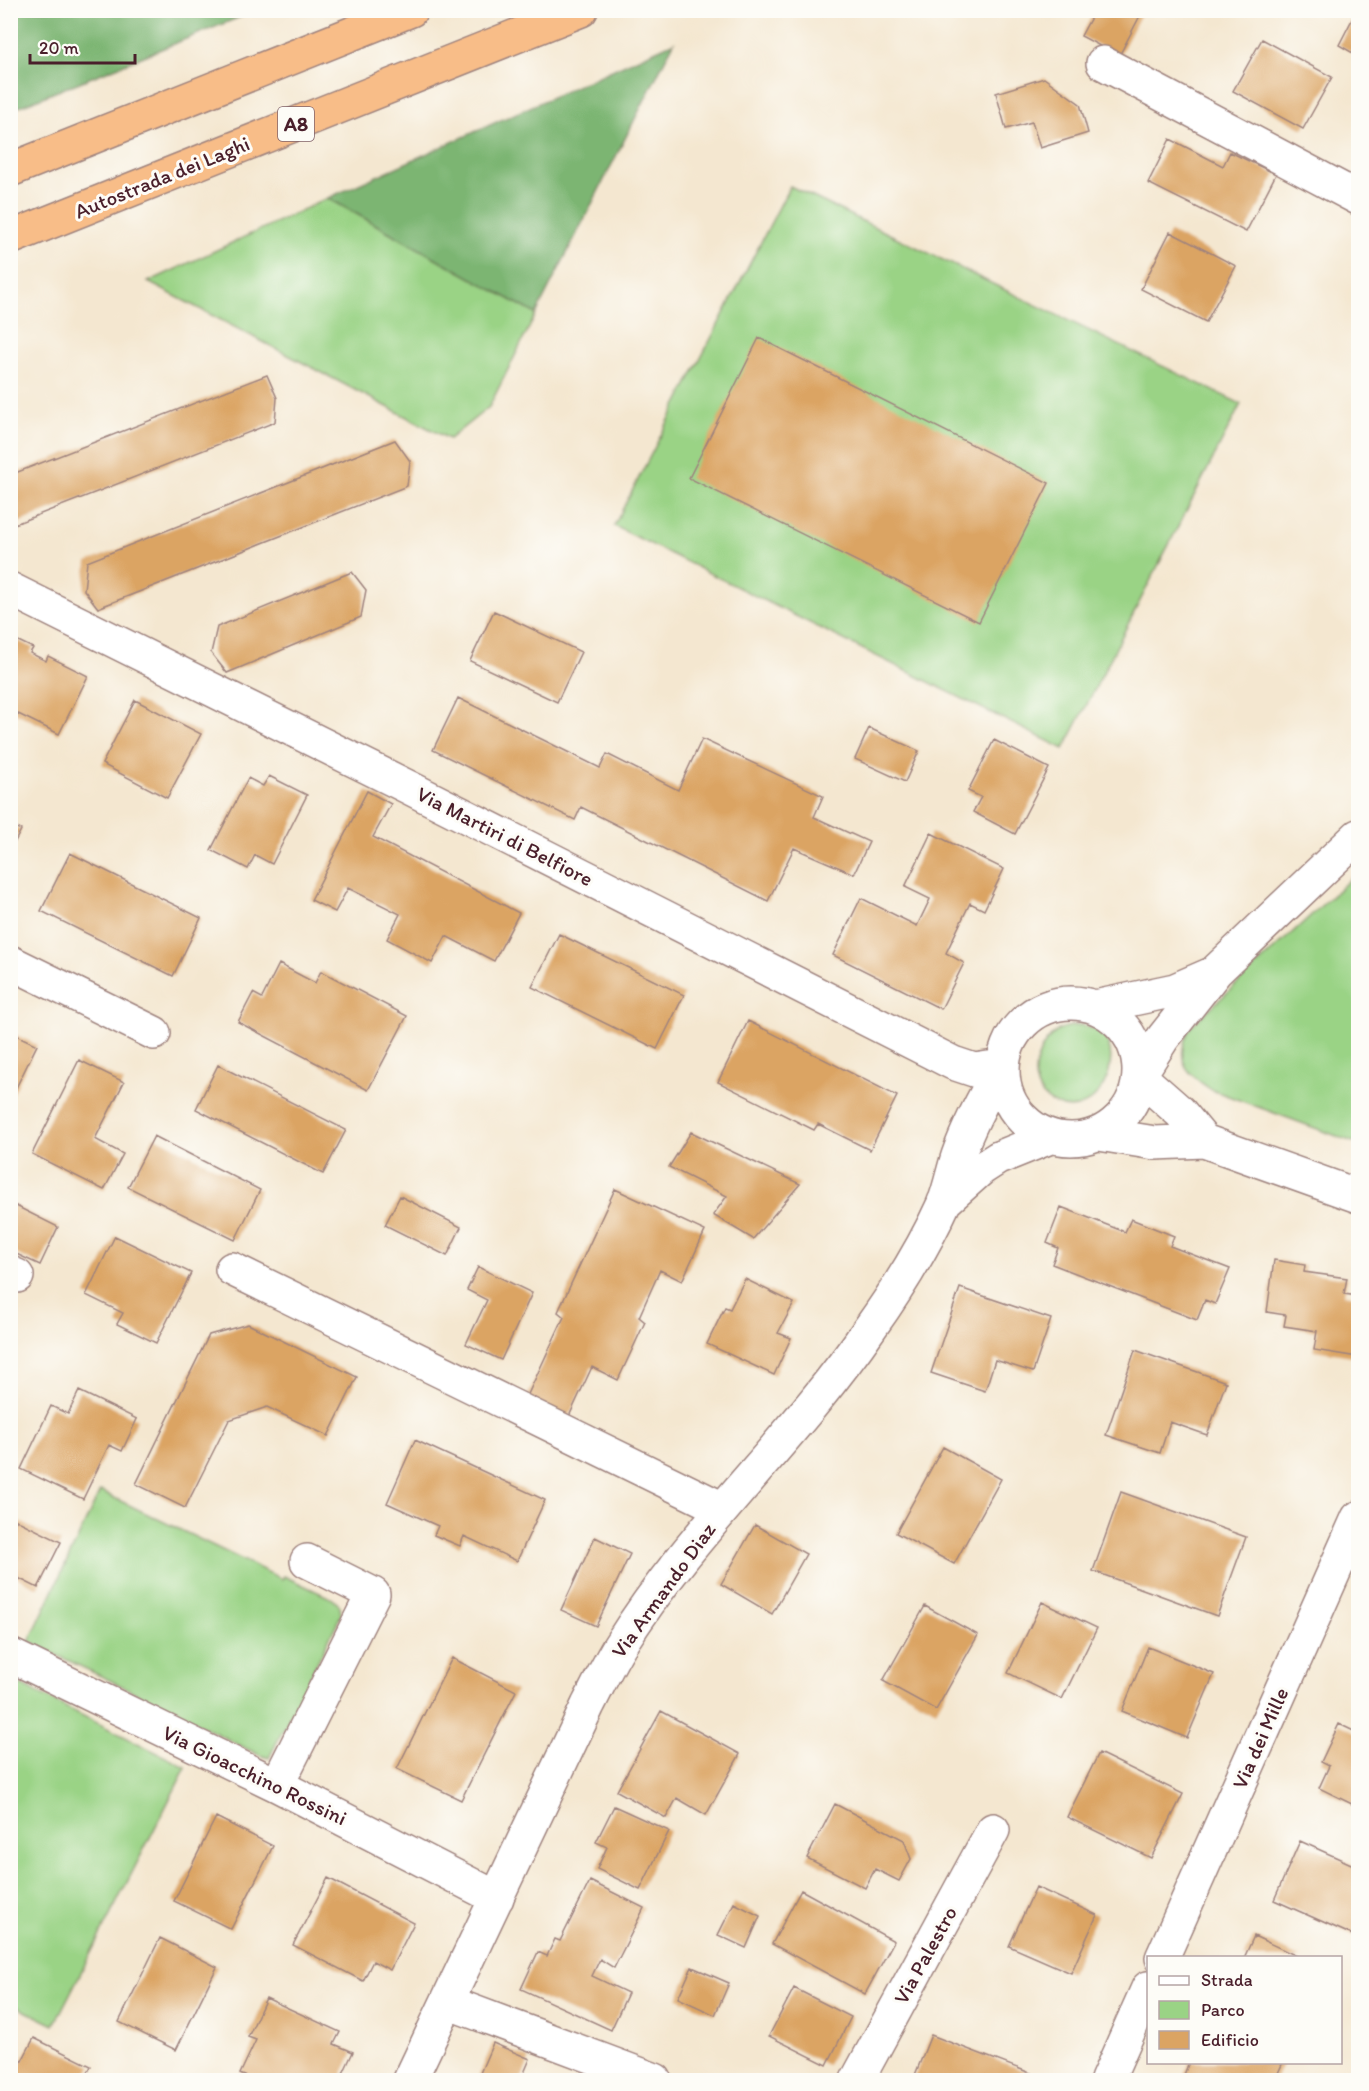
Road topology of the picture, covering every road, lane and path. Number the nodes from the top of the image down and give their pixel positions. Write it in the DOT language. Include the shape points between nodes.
graph roads {
  1 [pos="411,10"];
  2 [pos="581,10"];
  3 [pos="1103,63"];
  4 [pos="10,170"];
  5 [pos="1359,198"];
  6 [pos="10,238"];
  7 [pos="10,589"];
  8 [pos="1359,836"];
  9 [pos="10,962"];
  10 [pos="1216,971"];
  11 [pos="1095,1007"];
  12 [pos="154,1033"];
  13 [pos="1002,1066"];
  14 [pos="1139,1076"];
  15 [pos="1099,1134"];
  16 [pos="1050,1137"];
  17 [pos="1204,1141"];
  18 [pos="1359,1196"];
  19 [pos="944,1202"];
  20 [pos="232,1269"];
  21 [pos="723,1509"];
  22 [pos="1359,1518"];
  23 [pos="307,1561"];
  24 [pos="10,1655"];
  25 [pos="277,1785"];
  26 [pos="993,1830"];
  27 [pos="497,1898"];
  28 [pos="1163,1956"];
  29 [pos="1147,1992"];
  30 [pos="447,2002"];
  31 [pos="410,2080"];
  32 [pos="655,2080"];
  33 [pos="857,2080"];
  34 [pos="1107,2080"];
  1 -- 4 [label="highway"];
  2 -- 6 [label="highway, Autostrada dei Laghi / A8"];
  3 -- 5 [label="street"];
  7 -- 13 [label="street, Via Martiri di Belfiore" via="953,1063 975,1070"];
  8 -- 10 [label="street, Via Armando Diaz"];
  9 -- 12 [label="street"];
  10 -- 11 [label="street, Via Armando Diaz" via="1175,990"];
  10 -- 14 [label="street, Via Armando Diaz" via="1163,1038"];
  11 -- 13 [label="street, Via Armando Diaz" via="1058,1004 1029,1017 1015,1031"];
  11 -- 14 [label="street, Via Armando Diaz" via="1117,1022 1133,1042"];
  13 -- 16 [label="street, Via Armando Diaz" via="1004,1089 1014,1110 1029,1126"];
  13 -- 19 [label="street, Via Armando Diaz" via="967,1133"];
  14 -- 15 [label="street, Via Armando Diaz" via="1126,1110"];
  14 -- 17 [label="street" via="1180,1112"];
  15 -- 16 [label="street, Via Armando Diaz" via="1083,1139"];
  15 -- 17 [label="street" via="1155,1143"];
  16 -- 19 [label="street, Via Armando Diaz" via="998,1158"];
  17 -- 18 [label="street"];
  19 -- 21 [label="street, Via Armando Diaz" via="909,1269 859,1344"];
  20 -- 21 [label="street"];
  21 -- 27 [label="street, Via Armando Diaz" via="620,1645"];
  22 -- 28 [label="street, Via dei Mille"];
  23 -- 25 [label="street" via="373,1594"];
  24 -- 25 [label="street, Via Gioacchino Rossini"];
  25 -- 27 [label="street, Via Gioacchino Rossini"];
  26 -- 33 [label="street, Via Palestro"];
  27 -- 30 [label="street, Via Armando Diaz"];
  29 -- 34 [label="street"];
  30 -- 31 [label="street, Via Armando Diaz"];
  30 -- 32 [label="street"];
}
